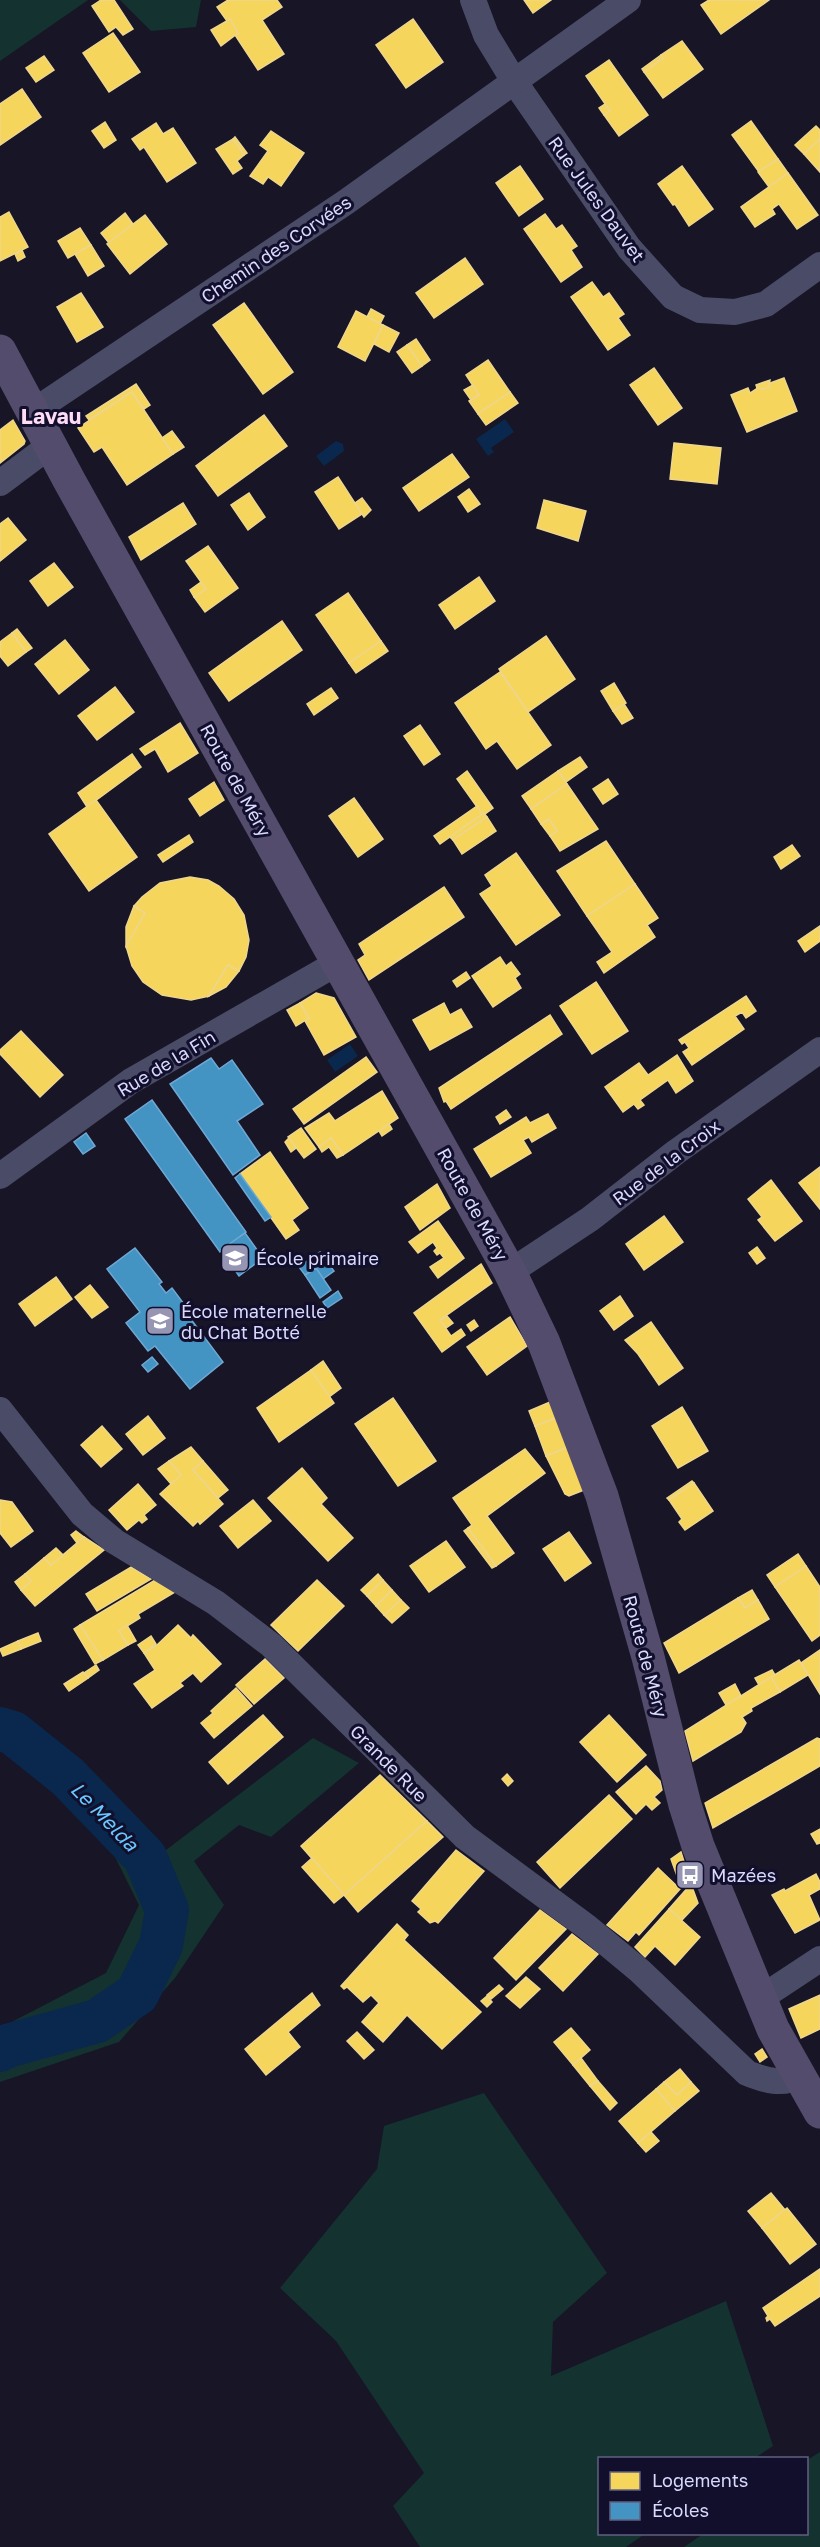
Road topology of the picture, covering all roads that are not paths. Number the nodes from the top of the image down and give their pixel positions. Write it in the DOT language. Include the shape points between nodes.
graph roads {
  1 [pos="472,0"];
  2 [pos="628,0"];
  3 [pos="514,81"];
  4 [pos="820,265"];
  5 [pos="0,351"];
  6 [pos="34,411"];
  7 [pos="52,444"];
  8 [pos="0,483"];
  9 [pos="339,962"];
  10 [pos="820,1050"];
  11 [pos="0,1176"];
  12 [pos="510,1272"];
  13 [pos="0,1410"];
  14 [pos="820,1959"];
  15 [pos="761,1998"];
  16 [pos="800,2075"];
  17 [pos="820,2112"];
  1 -- 3 [label="street, Rue Jules Dauvet" via="486,34"];
  2 -- 3 [label="street, Chemin des Corvées"];
  3 -- 4 [label="street, Rue Jules Dauvet" via="629,248 673,297 700,310 735,312 765,304"];
  3 -- 6 [label="street, Chemin des Corvées" via="346,202"];
  5 -- 6 [label="main road, Route de Méry"];
  6 -- 7 [label="main road, Route de Méry"];
  7 -- 8 [label="street"];
  7 -- 9 [label="main road, Route de Méry"];
  9 -- 11 [label="street, Rue de la Fin" via="131,1081"];
  9 -- 12 [label="main road, Route de Méry"];
  10 -- 12 [label="street, Rue de la Croix" via="676,1152 590,1220"];
  12 -- 15 [label="main road, Route de Méry" via="544,1343 602,1496 685,1804 714,1887"];
  13 -- 16 [label="street, Grande Rue" via="82,1514 114,1541 216,1603 271,1645 465,1838 640,1971 747,2073 790,2082"];
  14 -- 15 [label="street"];
  15 -- 16 [label="main road, Route de Méry" via="773,2029"];
  16 -- 17 [label="main road, Route de Méry"];
}
